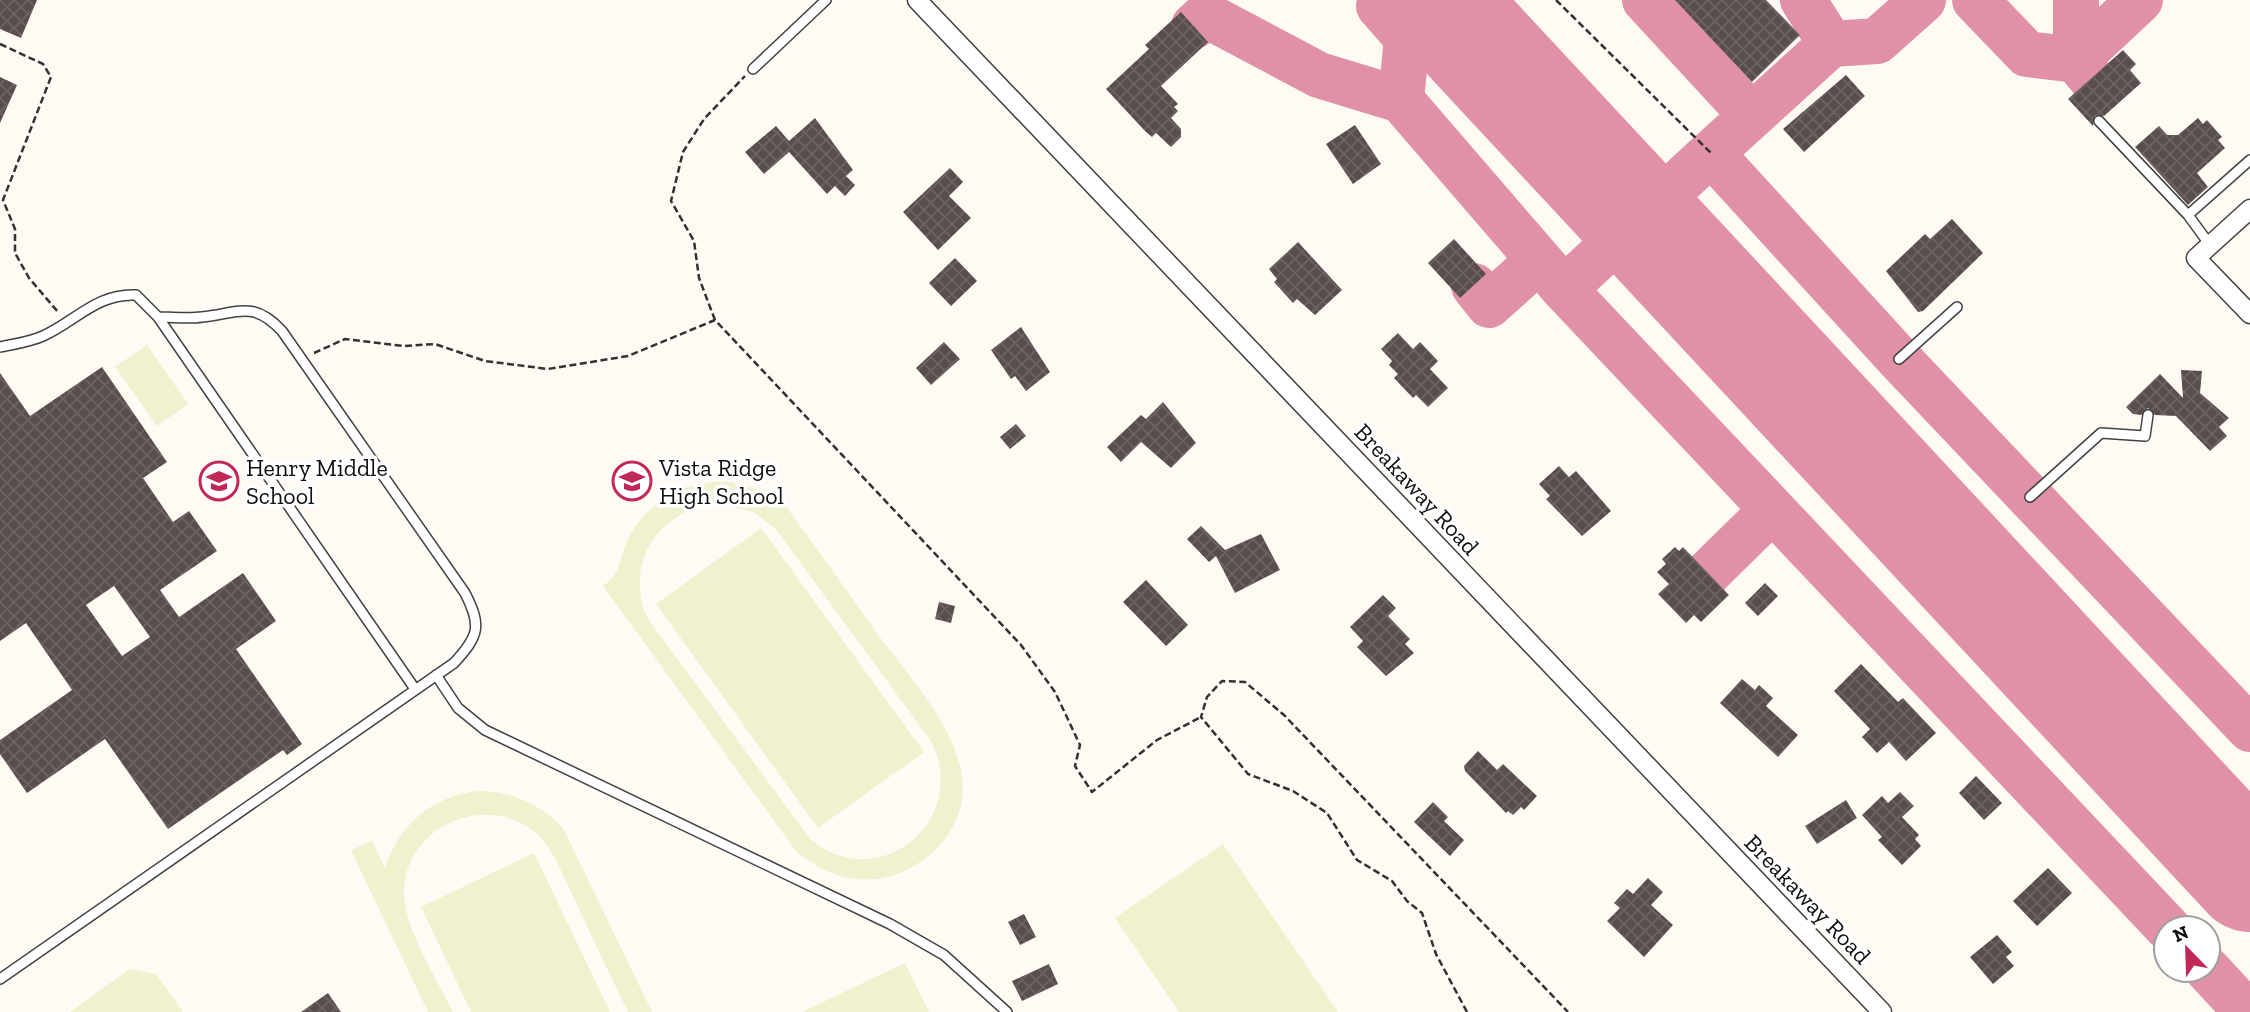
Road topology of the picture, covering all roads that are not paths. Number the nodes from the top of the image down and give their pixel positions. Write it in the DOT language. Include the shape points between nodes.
graph roads {
  1 [pos="826,0"];
  2 [pos="916,0"];
  3 [pos="753,69"];
  4 [pos="2099,121"];
  5 [pos="2250,160"];
  6 [pos="2250,209"];
  7 [pos="2188,215"];
  8 [pos="2210,245"];
  9 [pos="1957,307"];
  10 [pos="2250,314"];
  11 [pos="158,317"];
  12 [pos="0,347"];
  13 [pos="1899,359"];
  14 [pos="2148,415"];
  15 [pos="2030,497"];
  16 [pos="436,675"];
  17 [pos="415,689"];
  18 [pos="0,979"];
  19 [pos="1007,1012"];
  20 [pos="1881,1012"];
  1 -- 3 [label="lane"];
  2 -- 20 [label="street, Breakaway Road"];
  4 -- 7 [label="lane"];
  5 -- 7 [label="lane"];
  6 -- 8 [label="street"];
  7 -- 8 [label="lane"];
  8 -- 10 [label="street" via="2196,258"];
  9 -- 13 [label="lane"];
  11 -- 12 [label="lane" via="136,295 119,294 98,301 40,338"];
  11 -- 16 [label="lane" via="202,317 250,309 268,315 475,612 473,643"];
  11 -- 17 [label="lane"];
  14 -- 15 [label="lane" via="2145,436 2101,433"];
  16 -- 17 [label="lane"];
  16 -- 19 [label="lane" via="458,708 485,730 890,924 944,955"];
  17 -- 18 [label="lane"];
}
